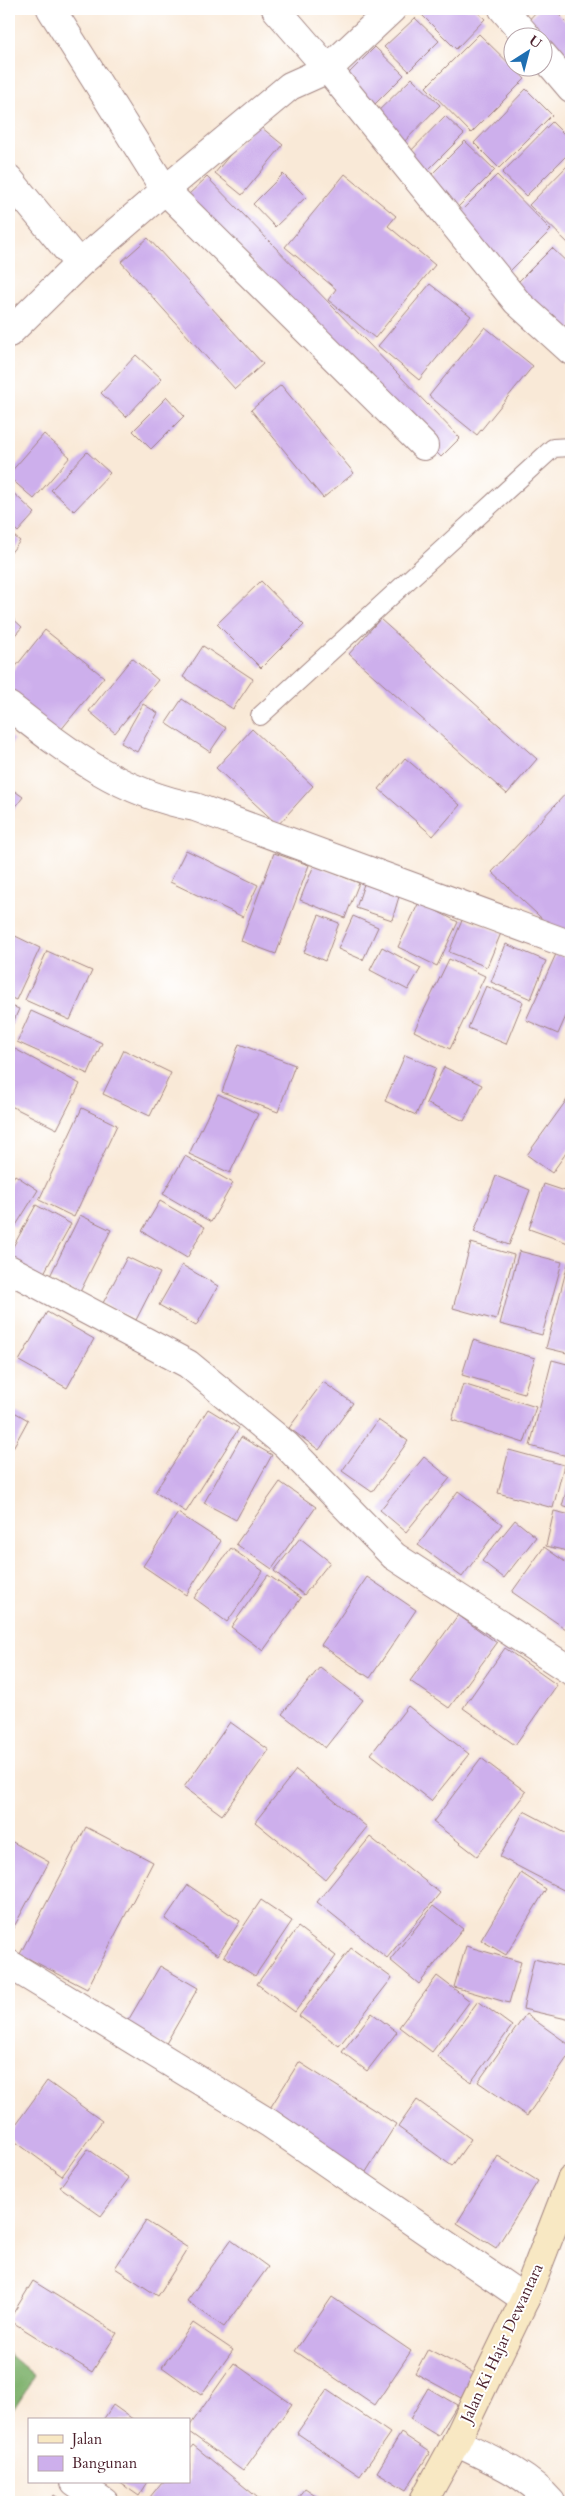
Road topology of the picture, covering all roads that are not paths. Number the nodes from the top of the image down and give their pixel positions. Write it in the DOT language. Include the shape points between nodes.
graph roads {
  1 [pos="51,9"];
  2 [pos="276,9"];
  3 [pos="392,9"];
  4 [pos="503,9"];
  5 [pos="519,28"];
  6 [pos="552,66"];
  7 [pos="328,69"];
  8 [pos="571,88"];
  9 [pos="9,179"];
  10 [pos="165,190"];
  11 [pos="79,264"];
  12 [pos="9,333"];
  13 [pos="571,350"];
  14 [pos="424,446"];
  15 [pos="571,447"];
  16 [pos="9,706"];
  17 [pos="260,716"];
  18 [pos="571,945"];
  19 [pos="9,1269"];
  20 [pos="571,1671"];
  21 [pos="9,1964"];
  22 [pos="571,2180"];
  23 [pos="525,2299"];
  24 [pos="456,2442"];
  25 [pos="77,2484"];
  26 [pos="104,2502"];
  27 [pos="423,2502"];
  28 [pos="551,2502"];
  1 -- 10 [label="street"];
  2 -- 7 [label="street"];
  3 -- 7 [label="street"];
  4 -- 5 [label="street"];
  6 -- 8 [label="street"];
  7 -- 10 [label="street" via="290,86"];
  7 -- 13 [label="street" via="517,302"];
  9 -- 11 [label="street"];
  10 -- 11 [label="street"];
  10 -- 14 [label="street"];
  11 -- 12 [label="street"];
  15 -- 17 [label="lane" via="553,448"];
  16 -- 18 [label="street" via="81,761 123,785 164,801 194,807"];
  19 -- 20 [label="street" via="188,1364 286,1445 394,1556"];
  21 -- 23 [label="street" via="269,2123"];
  22 -- 23 [label="main road, Jalan Ki Hajar Dewantara"];
  23 -- 24 [label="main road, Jalan Ki Hajar Dewantara"];
  24 -- 27 [label="main road, Jalan Ki Hajar Dewantara"];
  24 -- 28 [label="street" via="515,2472"];
  25 -- 26 [label="street"];
}
